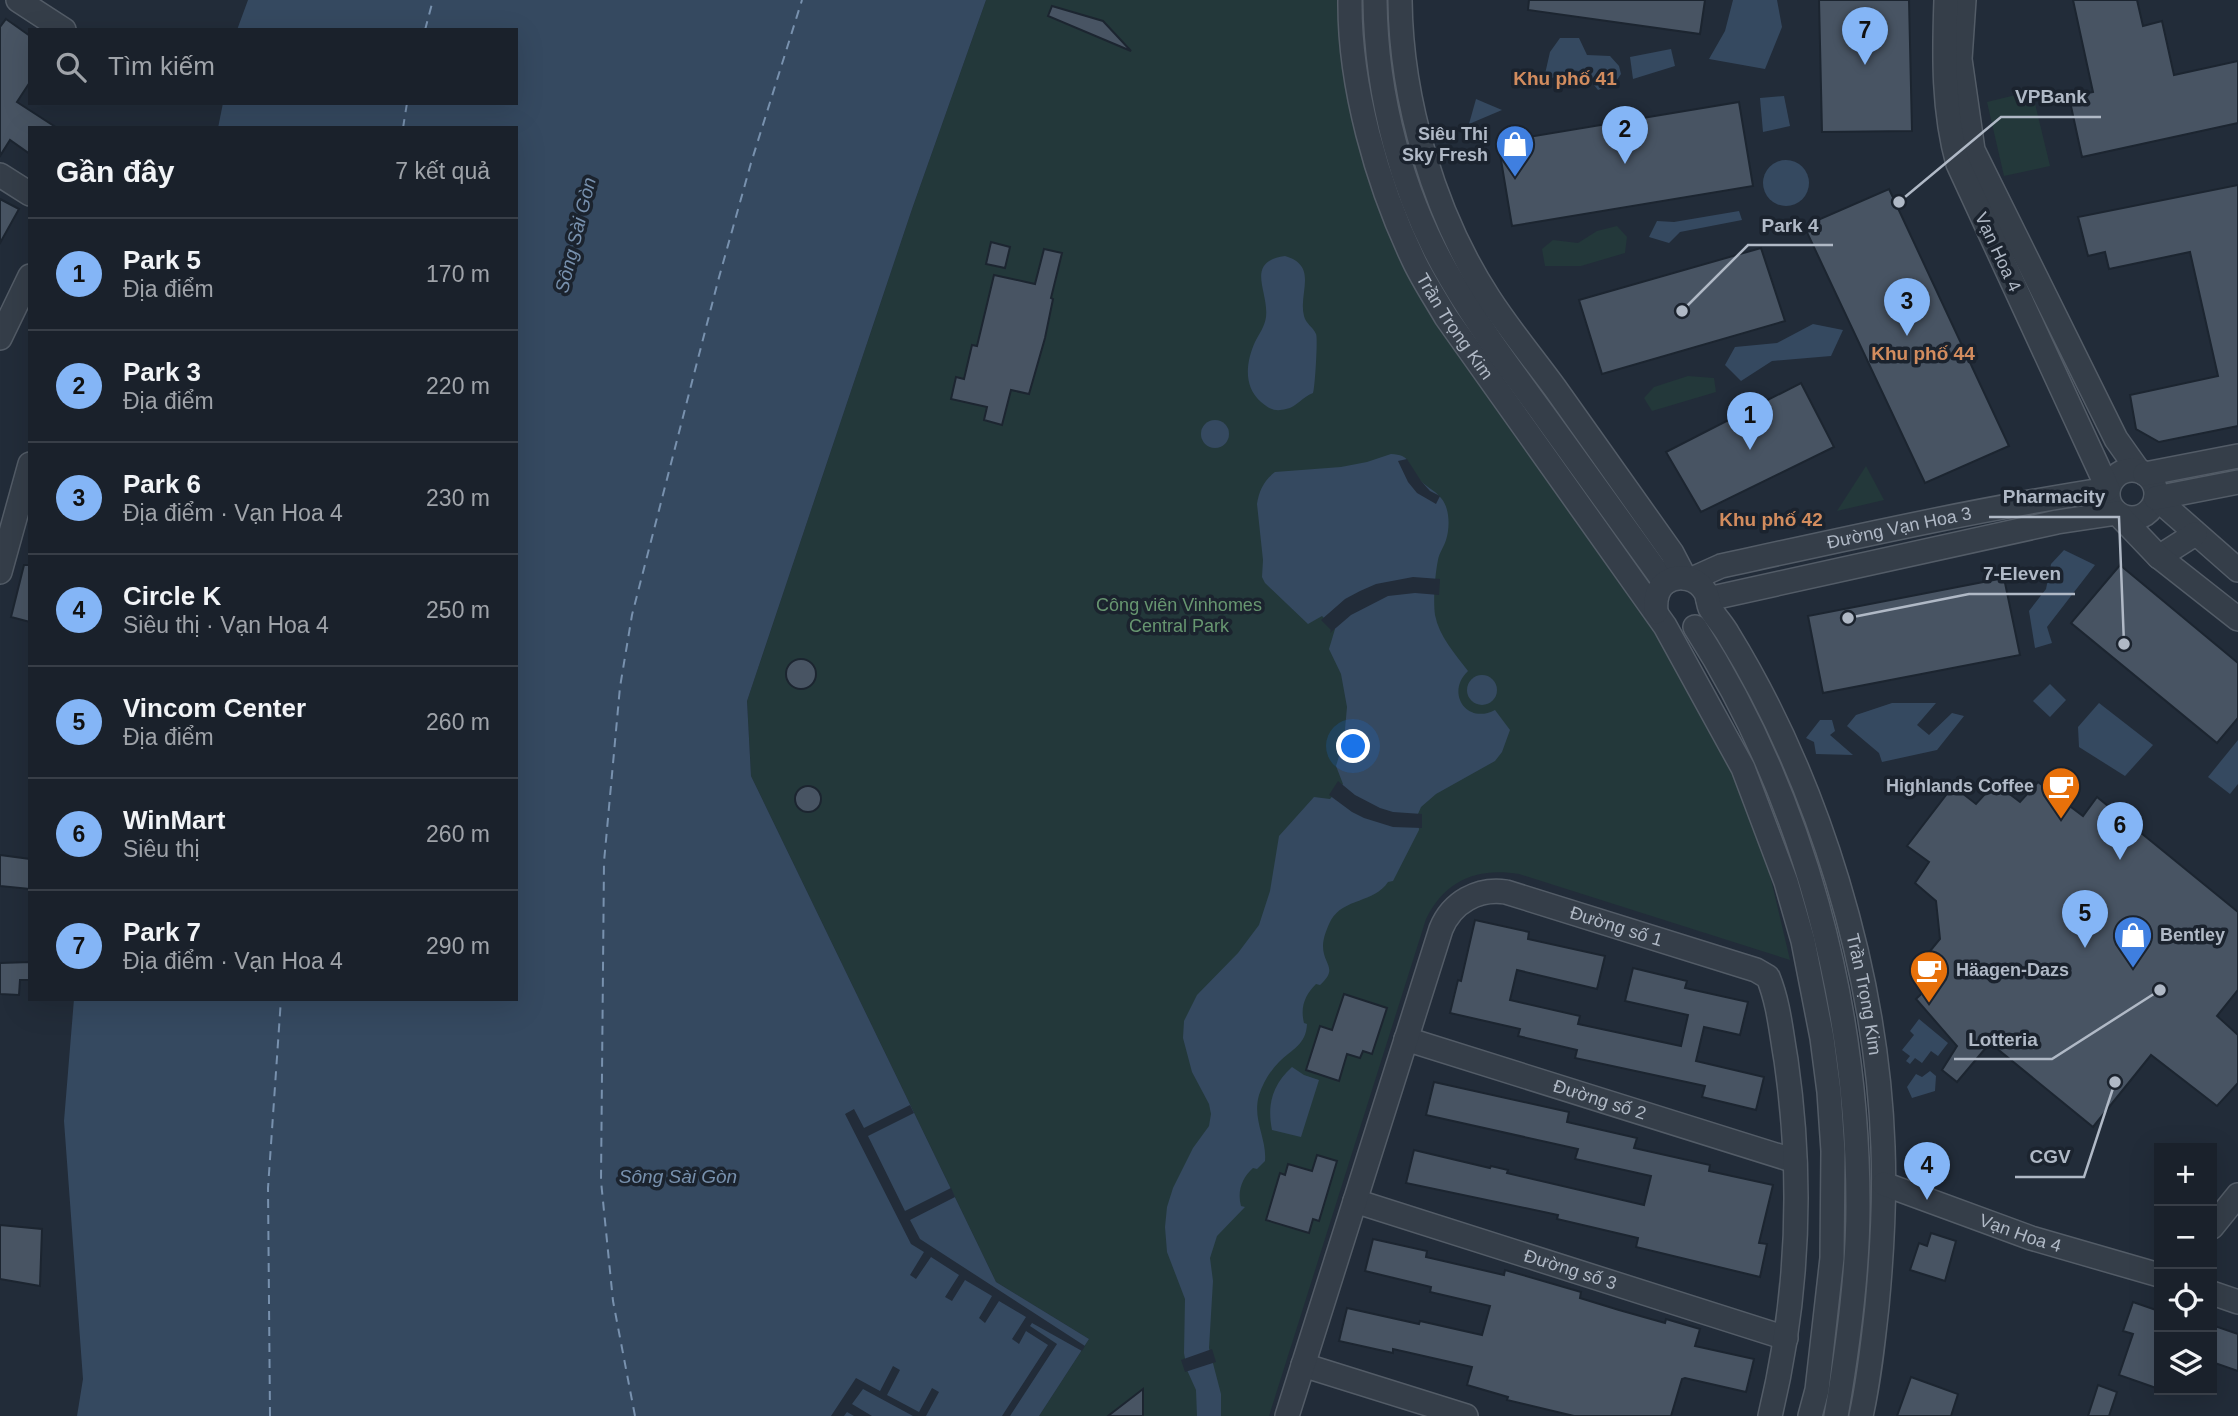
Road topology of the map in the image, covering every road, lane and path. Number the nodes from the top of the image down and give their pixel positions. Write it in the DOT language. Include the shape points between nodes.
graph roads {
  1 [pos="18,0"];
  2 [pos="1350,0"];
  3 [pos="1375,0"];
  4 [pos="1400,0"];
  5 [pos="1945,0"];
  6 [pos="1964,0"];
  7 [pos="61,28"];
  8 [pos="0,175"];
  9 [pos="28,193"];
  10 [pos="28,279"];
  11 [pos="2,328"];
  12 [pos="2238,456"];
  13 [pos="28,471"];
  14 [pos="2141,472"];
  15 [pos="2238,482"];
  16 [pos="2108,489"];
  17 [pos="2156,498"];
  18 [pos="2117,513"];
  19 [pos="2195,534"];
  20 [pos="2159,557"];
  21 [pos="2238,570"];
  22 [pos="0,572"];
  23 [pos="1681,580"];
  24 [pos="1708,602"];
  25 [pos="1661,619"];
  26 [pos="2238,620"];
  27 [pos="1695,627"];
  28 [pos="1406,1039"];
  29 [pos="1795,1161"];
  30 [pos="1884,1184"];
  31 [pos="2238,1195"];
  32 [pos="1355,1201"];
  33 [pos="2217,1221"];
  34 [pos="2154,1274"];
  35 [pos="2217,1295"];
  36 [pos="2238,1302"];
  37 [pos="1786,1338"];
  38 [pos="1303,1365"];
  39 [pos="1287,1416"];
  40 [pos="1466,1416"];
  41 [pos="1770,1416"];
  42 [pos="1810,1416"];
  43 [pos="1836,1416"];
  44 [pos="1861,1416"];
  1 -- 7 [label="street"];
  2 -- 25 [label="street, Trần Trọng Kim" via="1357,78 1375,163 1415,263 1446,317"];
  3 -- 23 [label="street, Trần Trọng Kim" via="1393,137 1407,183 1449,277 1479,325"];
  4 -- 23 [label="street, Trần Trọng Kim" via="1409,94 1432,177 1460,244 1489,297 1672,553"];
  5 -- 16 [label="street, Vạn Hoa 4" via="1944,58 1951,138 1958,164"];
  6 -- 14 [label="street, Vạn Hoa 4" via="1960,59 1973,150 2116,439"];
  8 -- 9 [label="street"];
  10 -- 11 [label="street"];
  12 -- 14 [label="street"];
  13 -- 22 [label="street"];
  14 -- 16 [label="street" via="2130,470 2116,476"];
  14 -- 17 [label="street" via="2154,484"];
  15 -- 17 [label="street"];
  16 -- 18 [label="street" via="2109,502"];
  16 -- 23 [label="street, Đường Vạn Hoa 3" via="1911,525 1721,566"];
  17 -- 18 [label="street" via="2140,516"];
  17 -- 19 [label="street"];
  18 -- 20 [label="street"];
  18 -- 24 [label="street, Đường Vạn Hoa 3" via="2057,522"];
  19 -- 20 [label="street"];
  19 -- 21 [label="street"];
  20 -- 26 [label="street"];
  23 -- 24 [label="street, Trần Trọng Kim" via="1705,591"];
  23 -- 25 [label="street" via="1656,596"];
  24 -- 27 [label="street" via="1705,618"];
  24 -- 30 [label="street, Trần Trọng Kim" via="1763,696 1828,851 1866,998 1879,1090"];
  25 -- 27 [label="street" via="1680,631"];
  25 -- 42 [label="street, Trần Trọng Kim" via="1743,768 1786,882 1813,987 1829,1092 1833,1188 1828,1305"];
  27 -- 43 [label="street, Trần Trọng Kim" via="1756,739 1796,838 1818,902 1841,1010 1857,1142 1858,1207 1851,1322"];
  28 -- 29 [label="street, Đường số 2"];
  28 -- 29 [label="street, Đường số 1" via="1445,920 1464,900 1491,890 1756,970 1768,977 1776,1000 1792,1103"];
  28 -- 32 [label="street"];
  29 -- 37 [label="street" via="1795,1237"];
  30 -- 34 [label="street, Vạn Hoa 4" via="2031,1238"];
  30 -- 44 [label="street, Trần Trọng Kim" via="1879,1284"];
  31 -- 33 [label="street"];
  32 -- 37 [label="street, Đường số 3"];
  32 -- 38 [label="street"];
  35 -- 36 [label="street"];
  37 -- 41 [label="street"];
  38 -- 39 [label="street"];
  38 -- 40 [label="street"];
}
